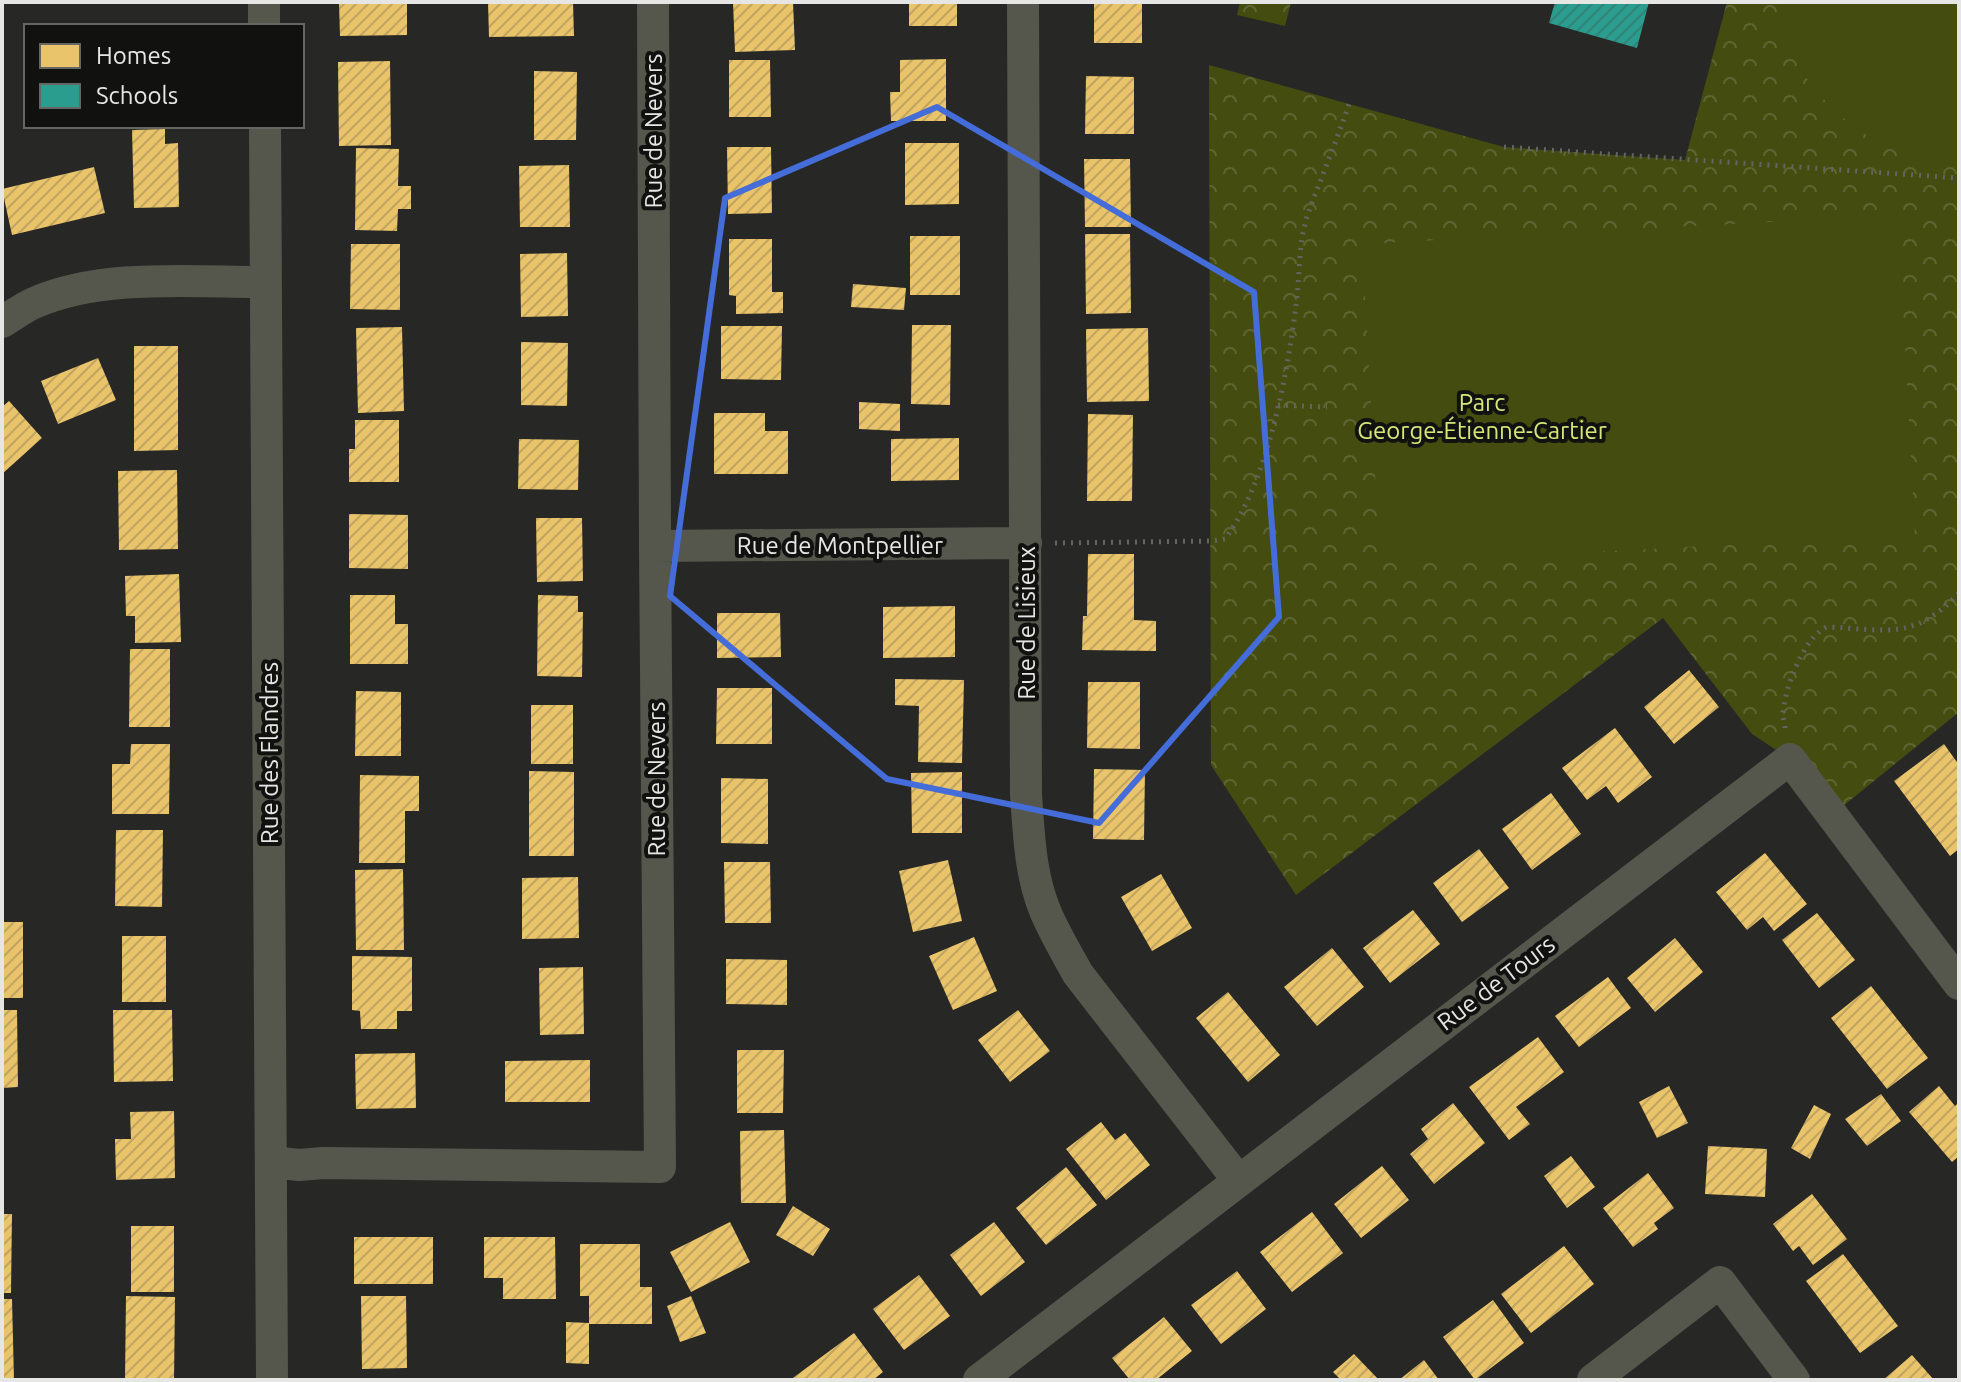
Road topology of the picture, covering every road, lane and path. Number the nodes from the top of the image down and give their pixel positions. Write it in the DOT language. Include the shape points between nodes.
graph roads {
  1 [pos="264,2"];
  2 [pos="653,2"];
  3 [pos="1023,2"];
  4 [pos="264,24"];
  5 [pos="1349,104"];
  6 [pos="265,128"];
  7 [pos="1504,147"];
  8 [pos="1959,178"];
  9 [pos="266,282"];
  10 [pos="2,322"];
  11 [pos="1278,405"];
  12 [pos="1327,407"];
  13 [pos="1026,543"];
  14 [pos="655,546"];
  15 [pos="1959,593"];
  16 [pos="1790,759"];
  17 [pos="1959,984"];
  18 [pos="271,1162"];
  19 [pos="1238,1180"];
  20 [pos="272,1380"];
  21 [pos="979,1380"];
  22 [pos="1593,1380"];
  23 [pos="1794,1380"];
  1 -- 4 [label="street"];
  2 -- 14 [label="street, Rue de Nevers"];
  3 -- 13 [label="street, Rue de Lisieux"];
  5 -- 11 [label="path" via="1306,218"];
  6 -- 9 [label="street, Rue des Flandres"];
  7 -- 8 [label="path"];
  9 -- 10 [label="street" via="105,285 33,303"];
  9 -- 18 [label="street, Rue des Flandres"];
  11 -- 12 [label="path"];
  11 -- 13 [label="path" via="1249,497 1225,539"];
  13 -- 14 [label="street, Rue de Montpellier"];
  13 -- 19 [label="street, Rue de Lisieux" via="1026,795 1044,910 1078,974"];
  14 -- 18 [label="street, Rue de Nevers" via="660,1167"];
  15 -- 16 [label="path" via="1945,608 1903,629 1819,630 1789,687 1783,714"];
  16 -- 17 [label="street"];
  16 -- 19 [label="street, Rue de Tours"];
  18 -- 20 [label="street, Rue des Flandres"];
  19 -- 21 [label="street, Rue de Tours"];
  22 -- 23 [label="street" via="1720,1282"];
}
